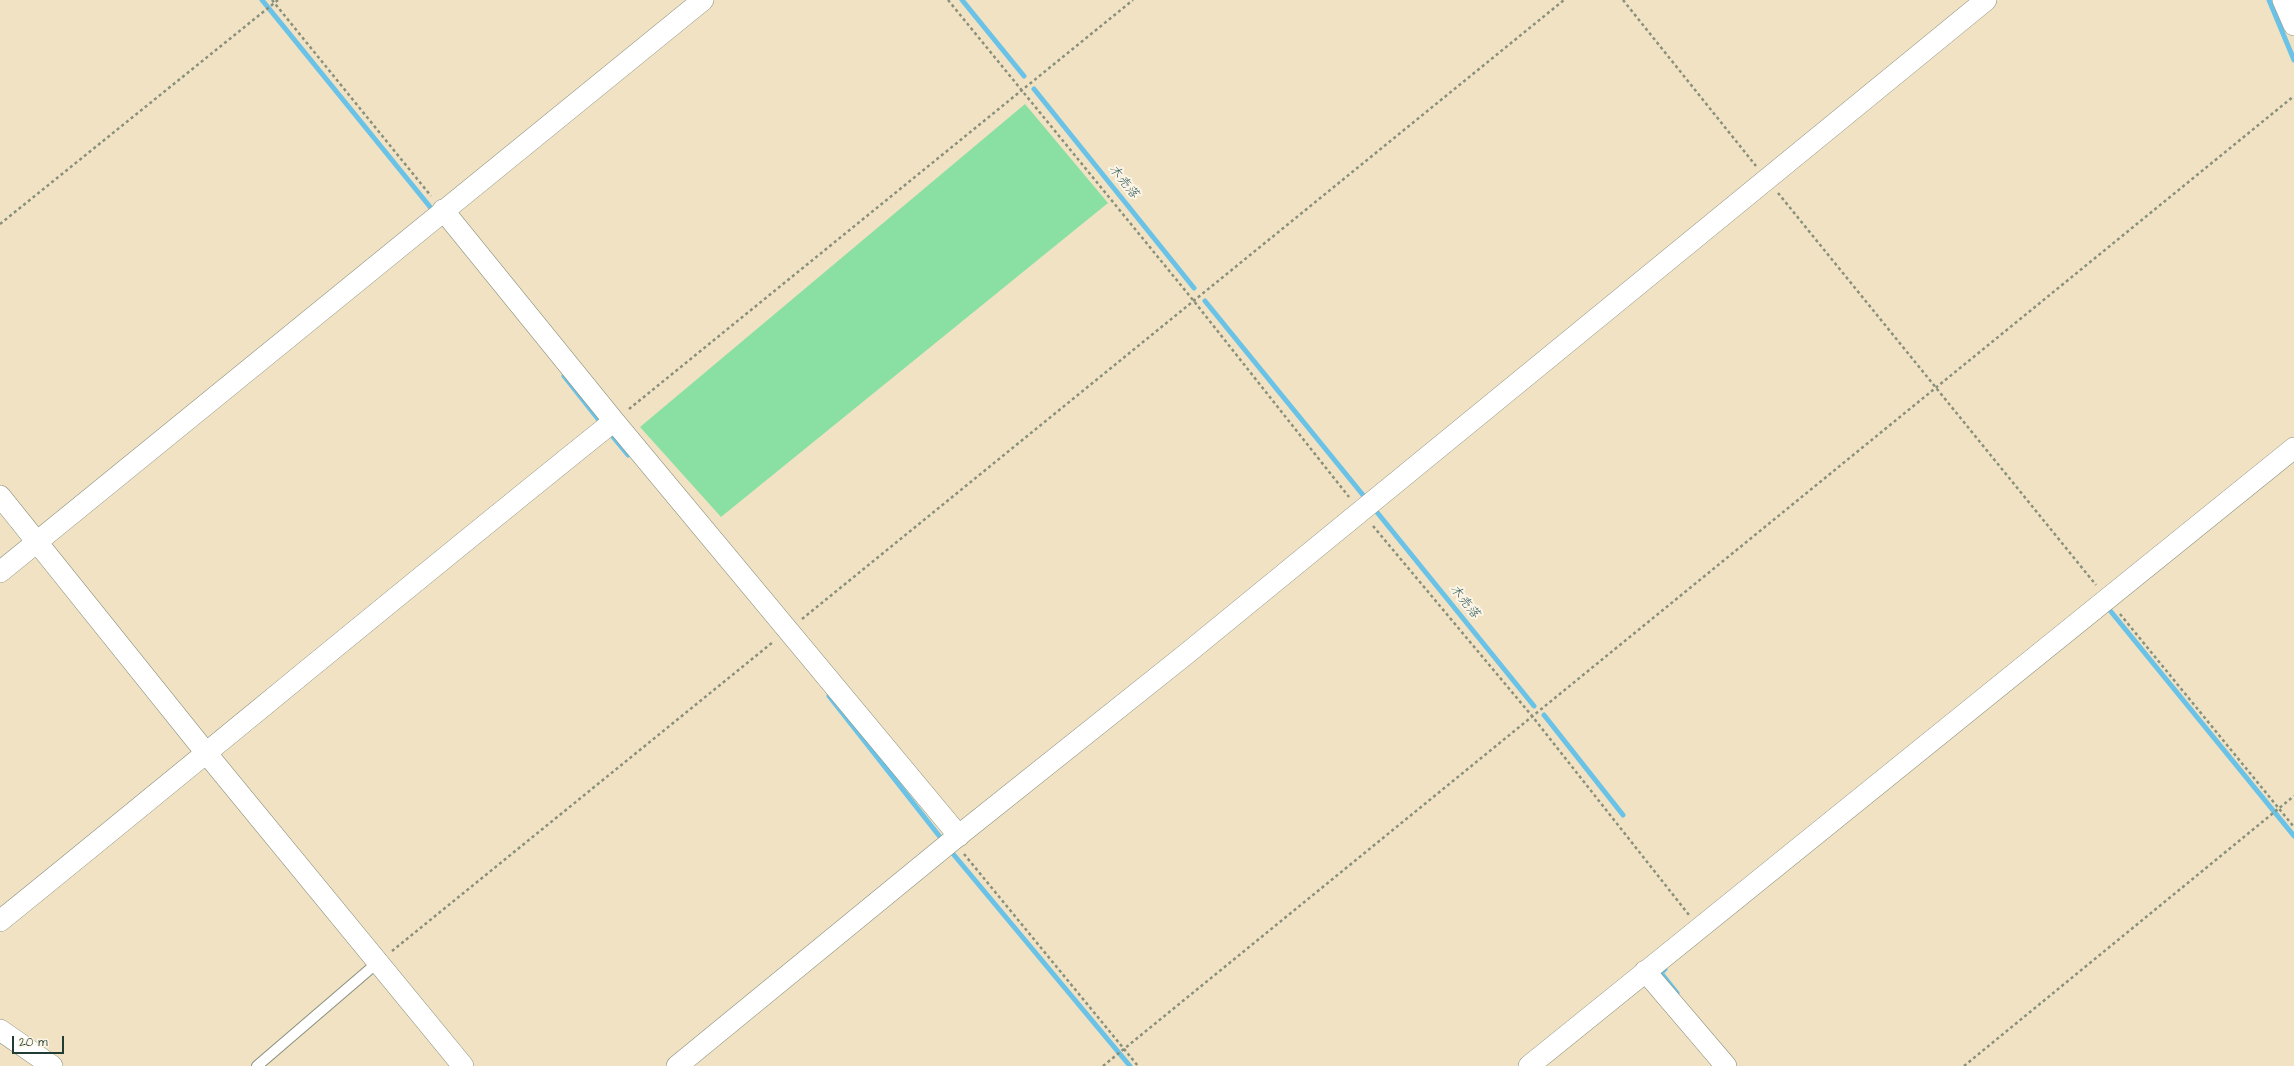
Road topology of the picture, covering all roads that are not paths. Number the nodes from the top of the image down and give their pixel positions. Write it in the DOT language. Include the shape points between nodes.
graph roads {
  1 [pos="702,0"];
  2 [pos="1986,0"];
  3 [pos="2283,0"];
  4 [pos="2294,25"];
  5 [pos="443,210"];
  6 [pos="614,421"];
  7 [pos="2294,448"];
  8 [pos="0,496"];
  9 [pos="37,542"];
  10 [pos="0,572"];
  11 [pos="207,754"];
  12 [pos="956,838"];
  13 [pos="0,921"];
  14 [pos="377,963"];
  15 [pos="1645,971"];
  16 [pos="0,1030"];
  17 [pos="52,1066"];
  18 [pos="257,1066"];
  19 [pos="463,1066"];
  20 [pos="676,1066"];
  21 [pos="1529,1066"];
  22 [pos="1726,1066"];
  1 -- 5 [label="street"];
  2 -- 12 [label="street" via="1360,512"];
  3 -- 4 [label="street"];
  5 -- 6 [label="street"];
  5 -- 9 [label="street"];
  6 -- 11 [label="street" via="423,574"];
  6 -- 12 [label="street" via="788,630"];
  7 -- 15 [label="street"];
  8 -- 9 [label="street"];
  9 -- 10 [label="street"];
  9 -- 11 [label="street"];
  11 -- 13 [label="street"];
  11 -- 14 [label="street"];
  12 -- 20 [label="street"];
  14 -- 18 [label="lane"];
  14 -- 19 [label="street"];
  15 -- 21 [label="street"];
  15 -- 22 [label="street"];
  16 -- 17 [label="street"];
}
